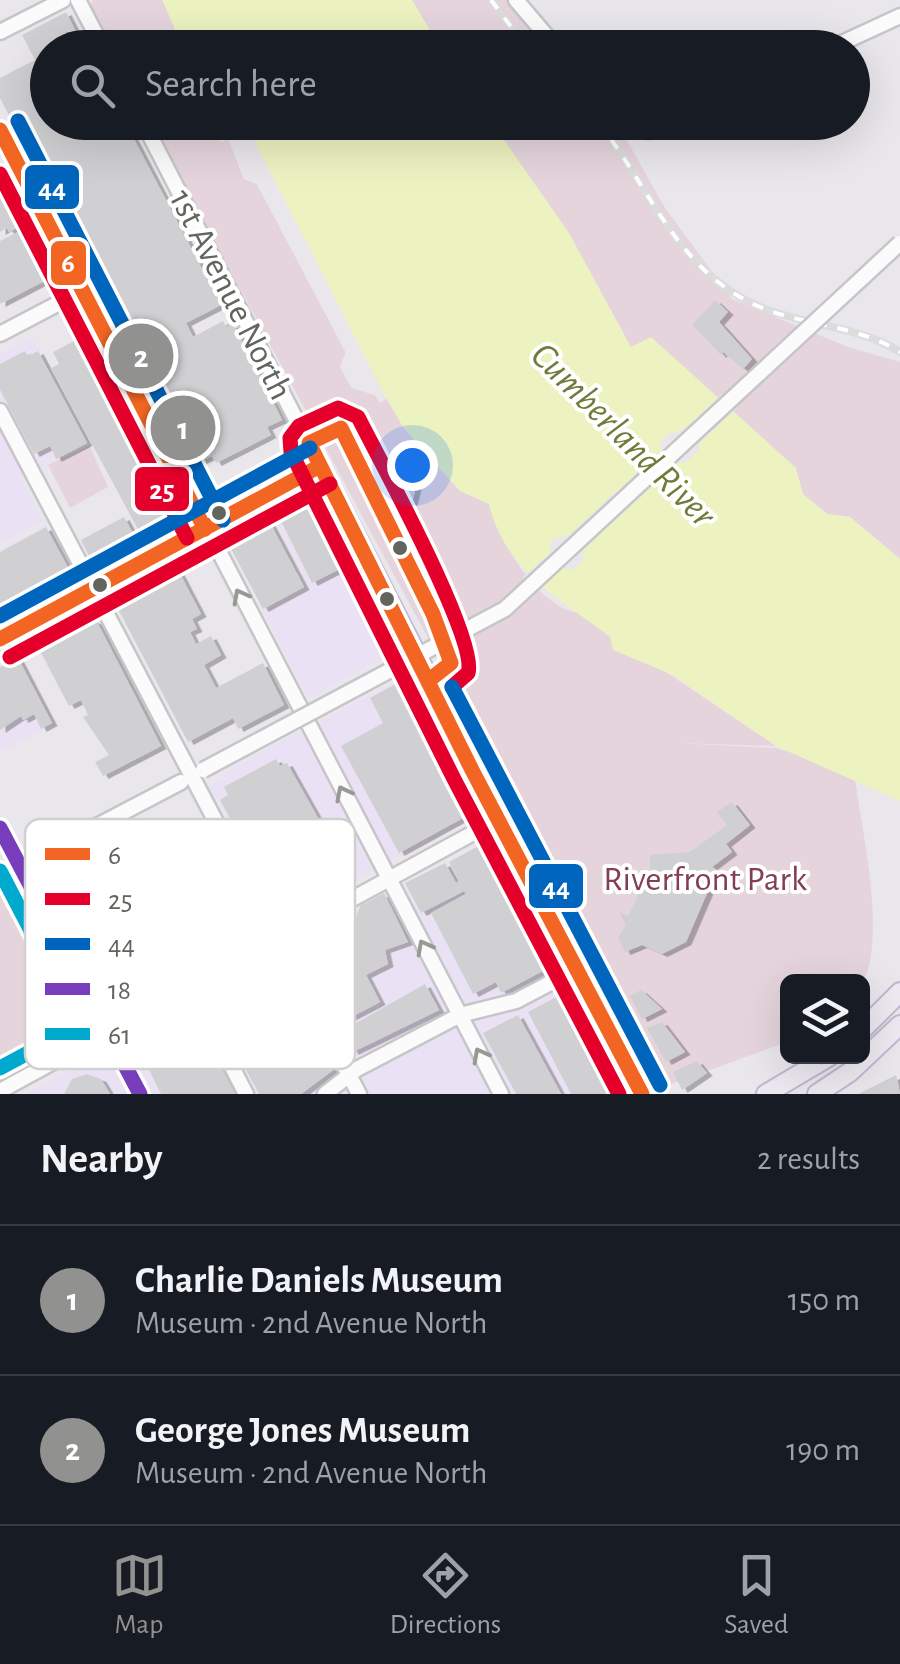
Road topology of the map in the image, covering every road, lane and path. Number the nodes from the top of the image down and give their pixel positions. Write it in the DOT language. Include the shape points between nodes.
graph roads {
  1 [pos="63,0"];
  2 [pos="78,0"];
  3 [pos="516,0"];
  4 [pos="900,16"];
  5 [pos="94,30"];
  6 [pos="541,30"];
  7 [pos="870,30"];
  8 [pos="0,32"];
  9 [pos="0,130"];
  10 [pos="152,140"];
  11 [pos="900,243"];
  12 [pos="82,290"];
  13 [pos="0,334"];
  14 [pos="0,411"];
  15 [pos="320,466"];
  16 [pos="205,530"];
  17 [pos="93,590"];
  18 [pos="0,639"];
  19 [pos="202,770"];
  20 [pos="181,782"];
  21 [pos="110,819"];
  22 [pos="214,819"];
  23 [pos="499,819"];
  24 [pos="0,828"];
  25 [pos="25,876"];
  26 [pos="388,880"];
  27 [pos="355,898"];
  28 [pos="575,970"];
  29 [pos="900,992"];
  30 [pos="460,1015"];
  31 [pos="870,1022"];
  32 [pos="900,1026"];
  33 [pos="817,1064"];
  34 [pos="40,1069"];
  35 [pos="127,1069"];
  36 [pos="233,1069"];
  37 [pos="345,1069"];
  38 [pos="349,1076"];
  39 [pos="0,1091"];
  40 [pos="140,1094"];
  41 [pos="246,1094"];
  42 [pos="325,1094"];
  43 [pos="359,1094"];
  44 [pos="501,1094"];
  45 [pos="642,1094"];
  46 [pos="766,1094"];
  47 [pos="817,1094"];
  1 -- 8 [label="street"];
  2 -- 5 [label="street"];
  3 -- 6 [label="street"];
  4 -- 7 [label="street"];
  9 -- 12 [label="street"];
  10 -- 15 [label="street, 1st Avenue North"];
  11 -- 19 [label="street, bridge" via="505,608"];
  12 -- 13 [label="street"];
  12 -- 16 [label="street"];
  14 -- 17 [label="street"];
  15 -- 16 [label="main road"];
  15 -- 23 [label="main road"];
  16 -- 17 [label="main road"];
  26 -- 16 [label="street, one-way"];
  17 -- 18 [label="main road"];
  17 -- 22 [label="street"];
  20 -- 21 [label="street"];
  23 -- 26 [label="street"];
  23 -- 28 [label="main road"];
  24 -- 25 [label="street"];
  26 -- 27 [label="street"];
  30 -- 26 [label="street, one-way"];
  28 -- 30 [label="street" via="516,1000"];
  28 -- 45 [label="main road"];
  29 -- 31 [label="main road"];
  30 -- 38 [label="street"];
  44 -- 30 [label="street, one-way"];
  32 -- 47 [label="main road"];
  33 -- 46 [label="main road"];
  34 -- 39 [label="street"];
  35 -- 40 [label="street"];
  36 -- 41 [label="street"];
  37 -- 38 [label="street"];
  38 -- 42 [label="street"];
  38 -- 43 [label="street"];
}
